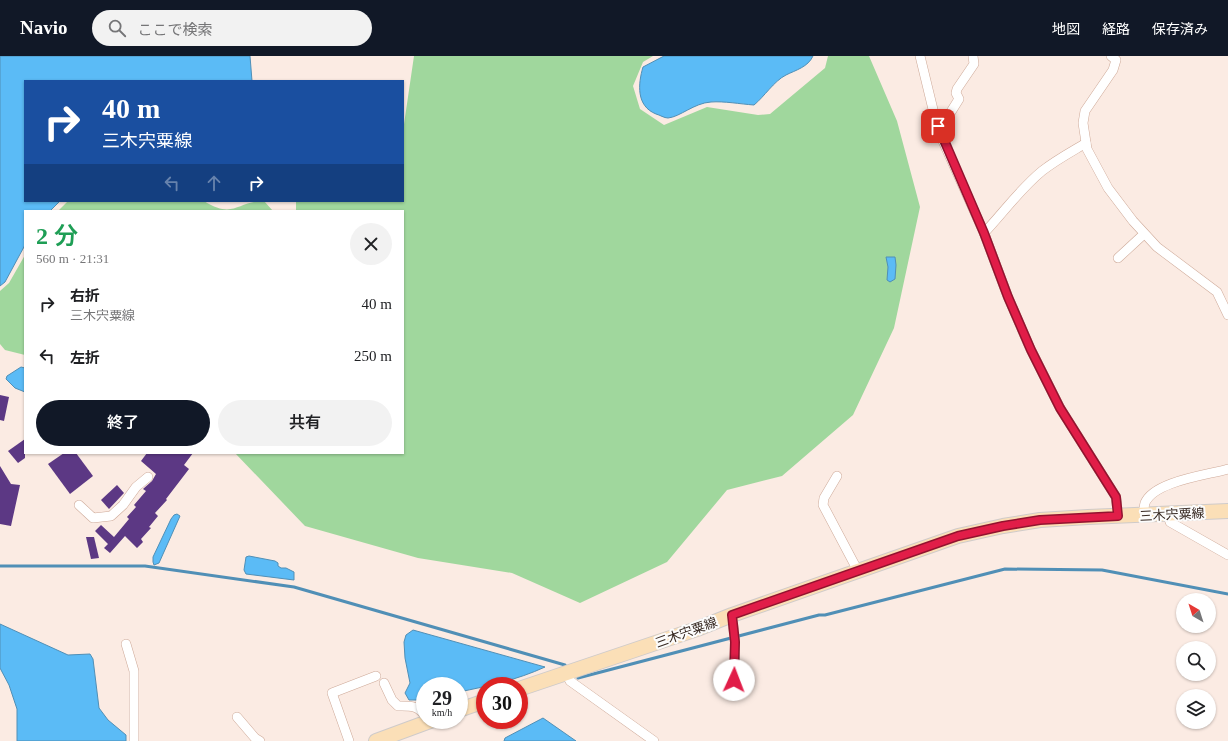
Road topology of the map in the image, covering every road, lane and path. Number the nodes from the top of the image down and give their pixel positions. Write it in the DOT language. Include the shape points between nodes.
graph roads {
  1 [pos="920,56"];
  2 [pos="973,56"];
  3 [pos="1111,56"];
  4 [pos="938,126"];
  5 [pos="1086,143"];
  6 [pos="984,233"];
  7 [pos="1144,234"];
  8 [pos="1118,258"];
  9 [pos="1228,315"];
  10 [pos="1228,469"];
  11 [pos="837,476"];
  12 [pos="148,477"];
  13 [pos="79,506"];
  14 [pos="1228,511"];
  15 [pos="1168,514"];
  16 [pos="1143,515"];
  17 [pos="1118,516"];
  18 [pos="1228,555"];
  19 [pos="858,571"];
  20 [pos="732,615"];
  21 [pos="126,644"];
  22 [pos="566,674"];
  23 [pos="376,676"];
  24 [pos="734,680"];
  25 [pos="384,683"];
  26 [pos="528,686"];
  27 [pos="416,707"];
  28 [pos="237,717"];
  29 [pos="416,724"];
  30 [pos="134,741"];
  31 [pos="260,741"];
  32 [pos="349,741"];
  33 [pos="376,741"];
  34 [pos="654,741"];
  1 -- 4 [label="street"];
  2 -- 4 [label="street" via="974,64 957,88 959,99 944,123"];
  3 -- 5 [label="street" via="1116,60 1113,70 1085,111 1083,123"];
  4 -- 6 [label="street"];
  5 -- 6 [label="street" via="1041,172"];
  5 -- 7 [label="street" via="1108,188"];
  6 -- 17 [label="street" via="1031,350 1060,408 1116,497"];
  7 -- 8 [label="street"];
  7 -- 9 [label="street" via="1157,247 1214,289 1226,307"];
  10 -- 16 [label="street" via="1159,489 1145,503"];
  11 -- 19 [label="street" via="824,498 823,505"];
  12 -- 13 [label="street" via="110,516 92,518"];
  14 -- 15 [label="main road, 三木宍粟線"];
  15 -- 16 [label="main road, 三木宍粟線"];
  15 -- 18 [label="street" via="1170,522"];
  16 -- 17 [label="main road, 三木宍粟線"];
  17 -- 19 [label="main road, 三木宍粟線" via="1040,520 1003,526 958,536"];
  19 -- 20 [label="main road, 三木宍粟線"];
  20 -- 22 [label="main road, 三木宍粟線"];
  20 -- 24 [label="street" via="735,642"];
  21 -- 30 [label="street" via="134,671"];
  22 -- 26 [label="main road, 三木宍粟線"];
  22 -- 34 [label="street" via="570,681"];
  23 -- 32 [label="street" via="332,693"];
  25 -- 27 [label="street" via="392,700 398,706"];
  28 -- 31 [label="street"];
  29 -- 33 [label="main road"];
}
